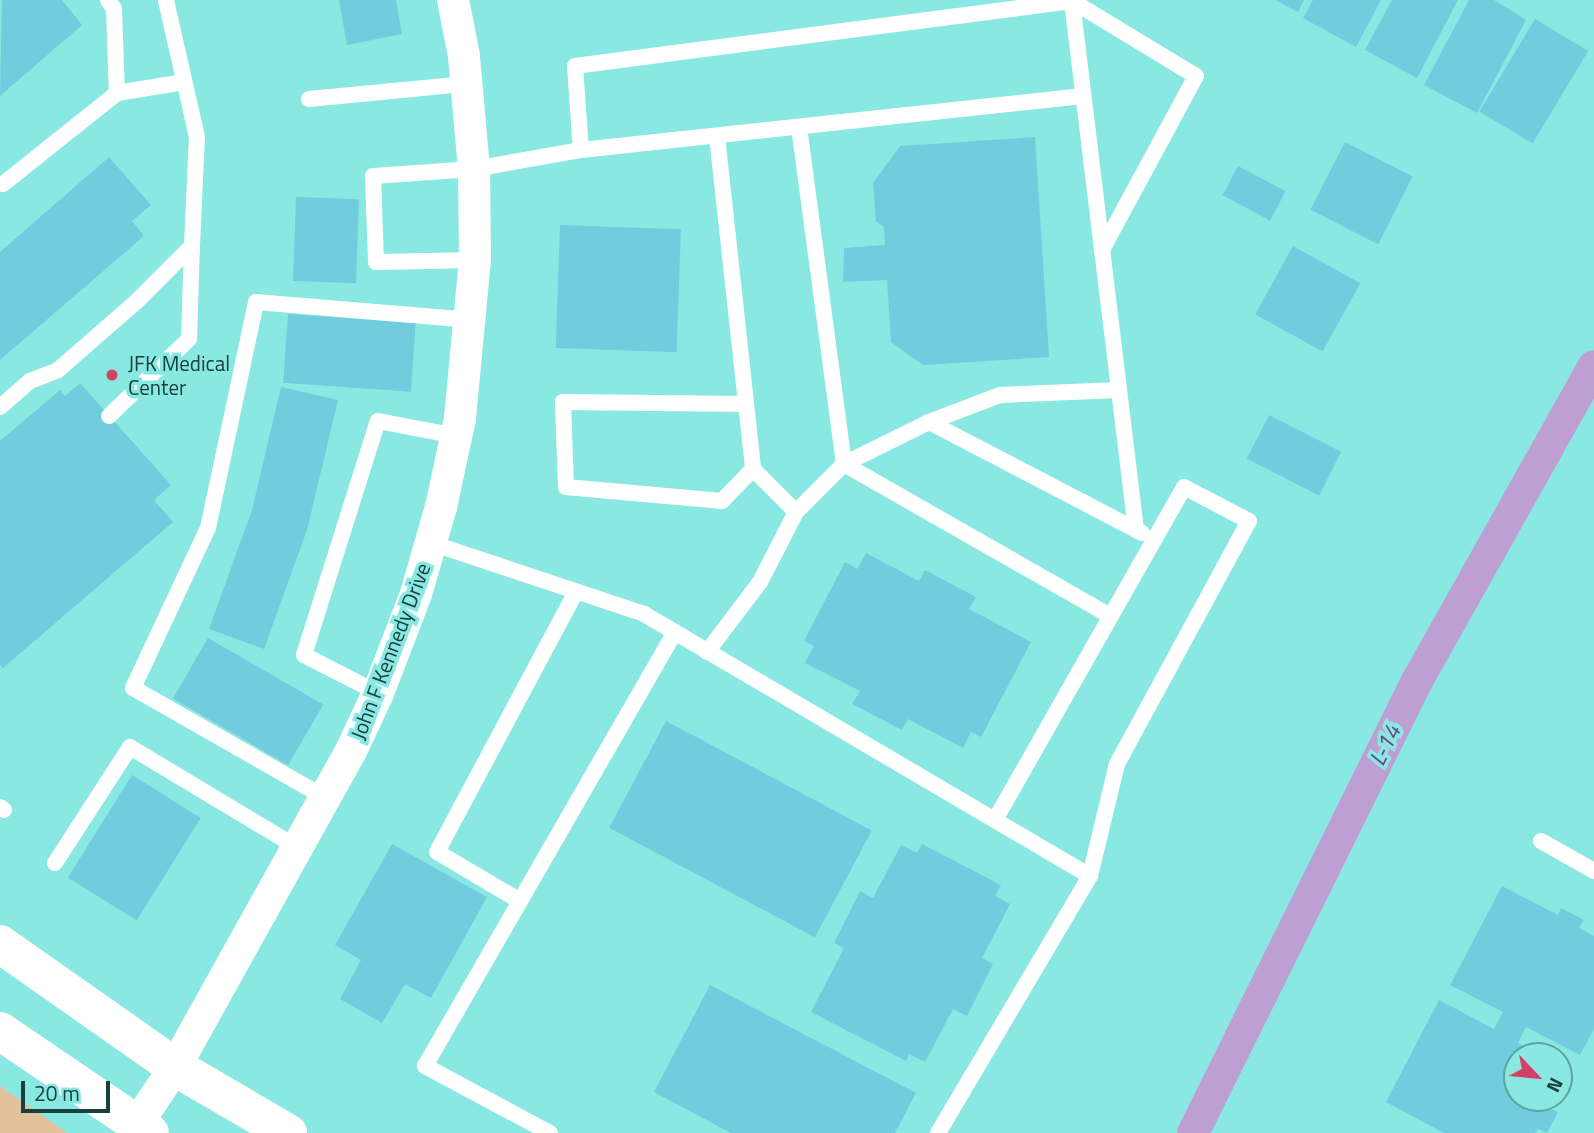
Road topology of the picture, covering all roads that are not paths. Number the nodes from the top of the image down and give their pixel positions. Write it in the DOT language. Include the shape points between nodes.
graph roads {
  1 [pos="108,0"];
  2 [pos="166,0"];
  3 [pos="453,0"];
  4 [pos="1072,1"];
  5 [pos="184,82"];
  6 [pos="466,85"];
  7 [pos="117,93"];
  8 [pos="1083,96"];
  9 [pos="309,99"];
  10 [pos="799,127"];
  11 [pos="717,135"];
  12 [pos="581,150"];
  13 [pos="474,169"];
  14 [pos="3,184"];
  15 [pos="192,246"];
  16 [pos="1102,250"];
  17 [pos="475,260"];
  18 [pos="471,320"];
  19 [pos="1119,390"];
  20 [pos="746,404"];
  21 [pos="0,407"];
  22 [pos="109,416"];
  23 [pos="929,422"];
  24 [pos="456,436"];
  25 [pos="844,464"];
  26 [pos="753,469"];
  27 [pos="796,512"];
  28 [pos="1136,530"];
  29 [pos="1154,539"];
  30 [pos="431,543"];
  31 [pos="576,592"];
  32 [pos="1111,616"];
  33 [pos="675,632"];
  34 [pos="707,652"];
  35 [pos="378,693"];
  36 [pos="326,798"];
  37 [pos="995,820"];
  38 [pos="1541,841"];
  39 [pos="298,848"];
  40 [pos="55,863"];
  41 [pos="1594,871"];
  42 [pos="1090,876"];
  43 [pos="520,901"];
  44 [pos="0,944"];
  45 [pos="0,1031"];
  46 [pos="175,1067"];
  47 [pos="139,1130"];
  48 [pos="288,1133"];
  49 [pos="550,1133"];
  50 [pos="938,1133"];
  1 -- 7 [label="lane" via="114,9"];
  2 -- 5 [label="lane"];
  3 -- 6 [label="street, John F Kennedy Drive"];
  4 -- 8 [label="lane"];
  4 -- 12 [label="lane" via="575,66"];
  4 -- 16 [label="lane" via="1196,76"];
  5 -- 7 [label="lane"];
  5 -- 15 [label="lane" via="197,137"];
  6 -- 9 [label="lane"];
  6 -- 13 [label="street, John F Kennedy Drive"];
  7 -- 14 [label="lane"];
  8 -- 10 [label="lane"];
  8 -- 16 [label="lane"];
  10 -- 11 [label="lane"];
  10 -- 25 [label="lane"];
  11 -- 12 [label="lane"];
  11 -- 20 [label="lane"];
  12 -- 13 [label="lane"];
  13 -- 17 [label="street, John F Kennedy Drive"];
  13 -- 17 [label="lane" via="373,176 376,262"];
  15 -- 21 [label="lane" via="58,370 30,381"];
  15 -- 22 [label="lane" via="189,339"];
  16 -- 19 [label="lane"];
  17 -- 18 [label="street, John F Kennedy Drive"];
  18 -- 24 [label="street, John F Kennedy Drive"];
  18 -- 36 [label="lane" via="256,302 208,528 133,688"];
  19 -- 23 [label="lane" via="1000,395"];
  19 -- 28 [label="lane"];
  20 -- 26 [label="lane"];
  20 -- 26 [label="lane" via="563,402 566,487 722,500"];
  23 -- 25 [label="lane"];
  23 -- 28 [label="lane"];
  24 -- 30 [label="street, John F Kennedy Drive"];
  24 -- 35 [label="lane" via="378,421 304,655"];
  25 -- 27 [label="lane"];
  25 -- 32 [label="lane"];
  26 -- 27 [label="lane"];
  27 -- 34 [label="lane" via="760,582"];
  28 -- 29 [label="lane"];
  29 -- 32 [label="lane"];
  29 -- 42 [label="lane" via="1184,487 1248,521 1117,764"];
  30 -- 31 [label="lane"];
  30 -- 35 [label="street, John F Kennedy Drive"];
  31 -- 33 [label="lane" via="644,614"];
  31 -- 43 [label="lane" via="438,852"];
  32 -- 37 [label="lane"];
  33 -- 34 [label="lane"];
  33 -- 43 [label="lane"];
  34 -- 37 [label="lane"];
  35 -- 36 [label="street, John F Kennedy Drive"];
  36 -- 39 [label="street, John F Kennedy Drive"];
  37 -- 42 [label="lane"];
  38 -- 41 [label="lane"];
  39 -- 40 [label="lane" via="130,747"];
  39 -- 46 [label="street, John F Kennedy Drive"];
  42 -- 50 [label="lane"];
  43 -- 49 [label="lane" via="425,1066"];
  44 -- 46 [label="main road"];
  45 -- 47 [label="main road"];
  46 -- 47 [label="street, John F Kennedy Drive"];
  46 -- 48 [label="main road"];
}
